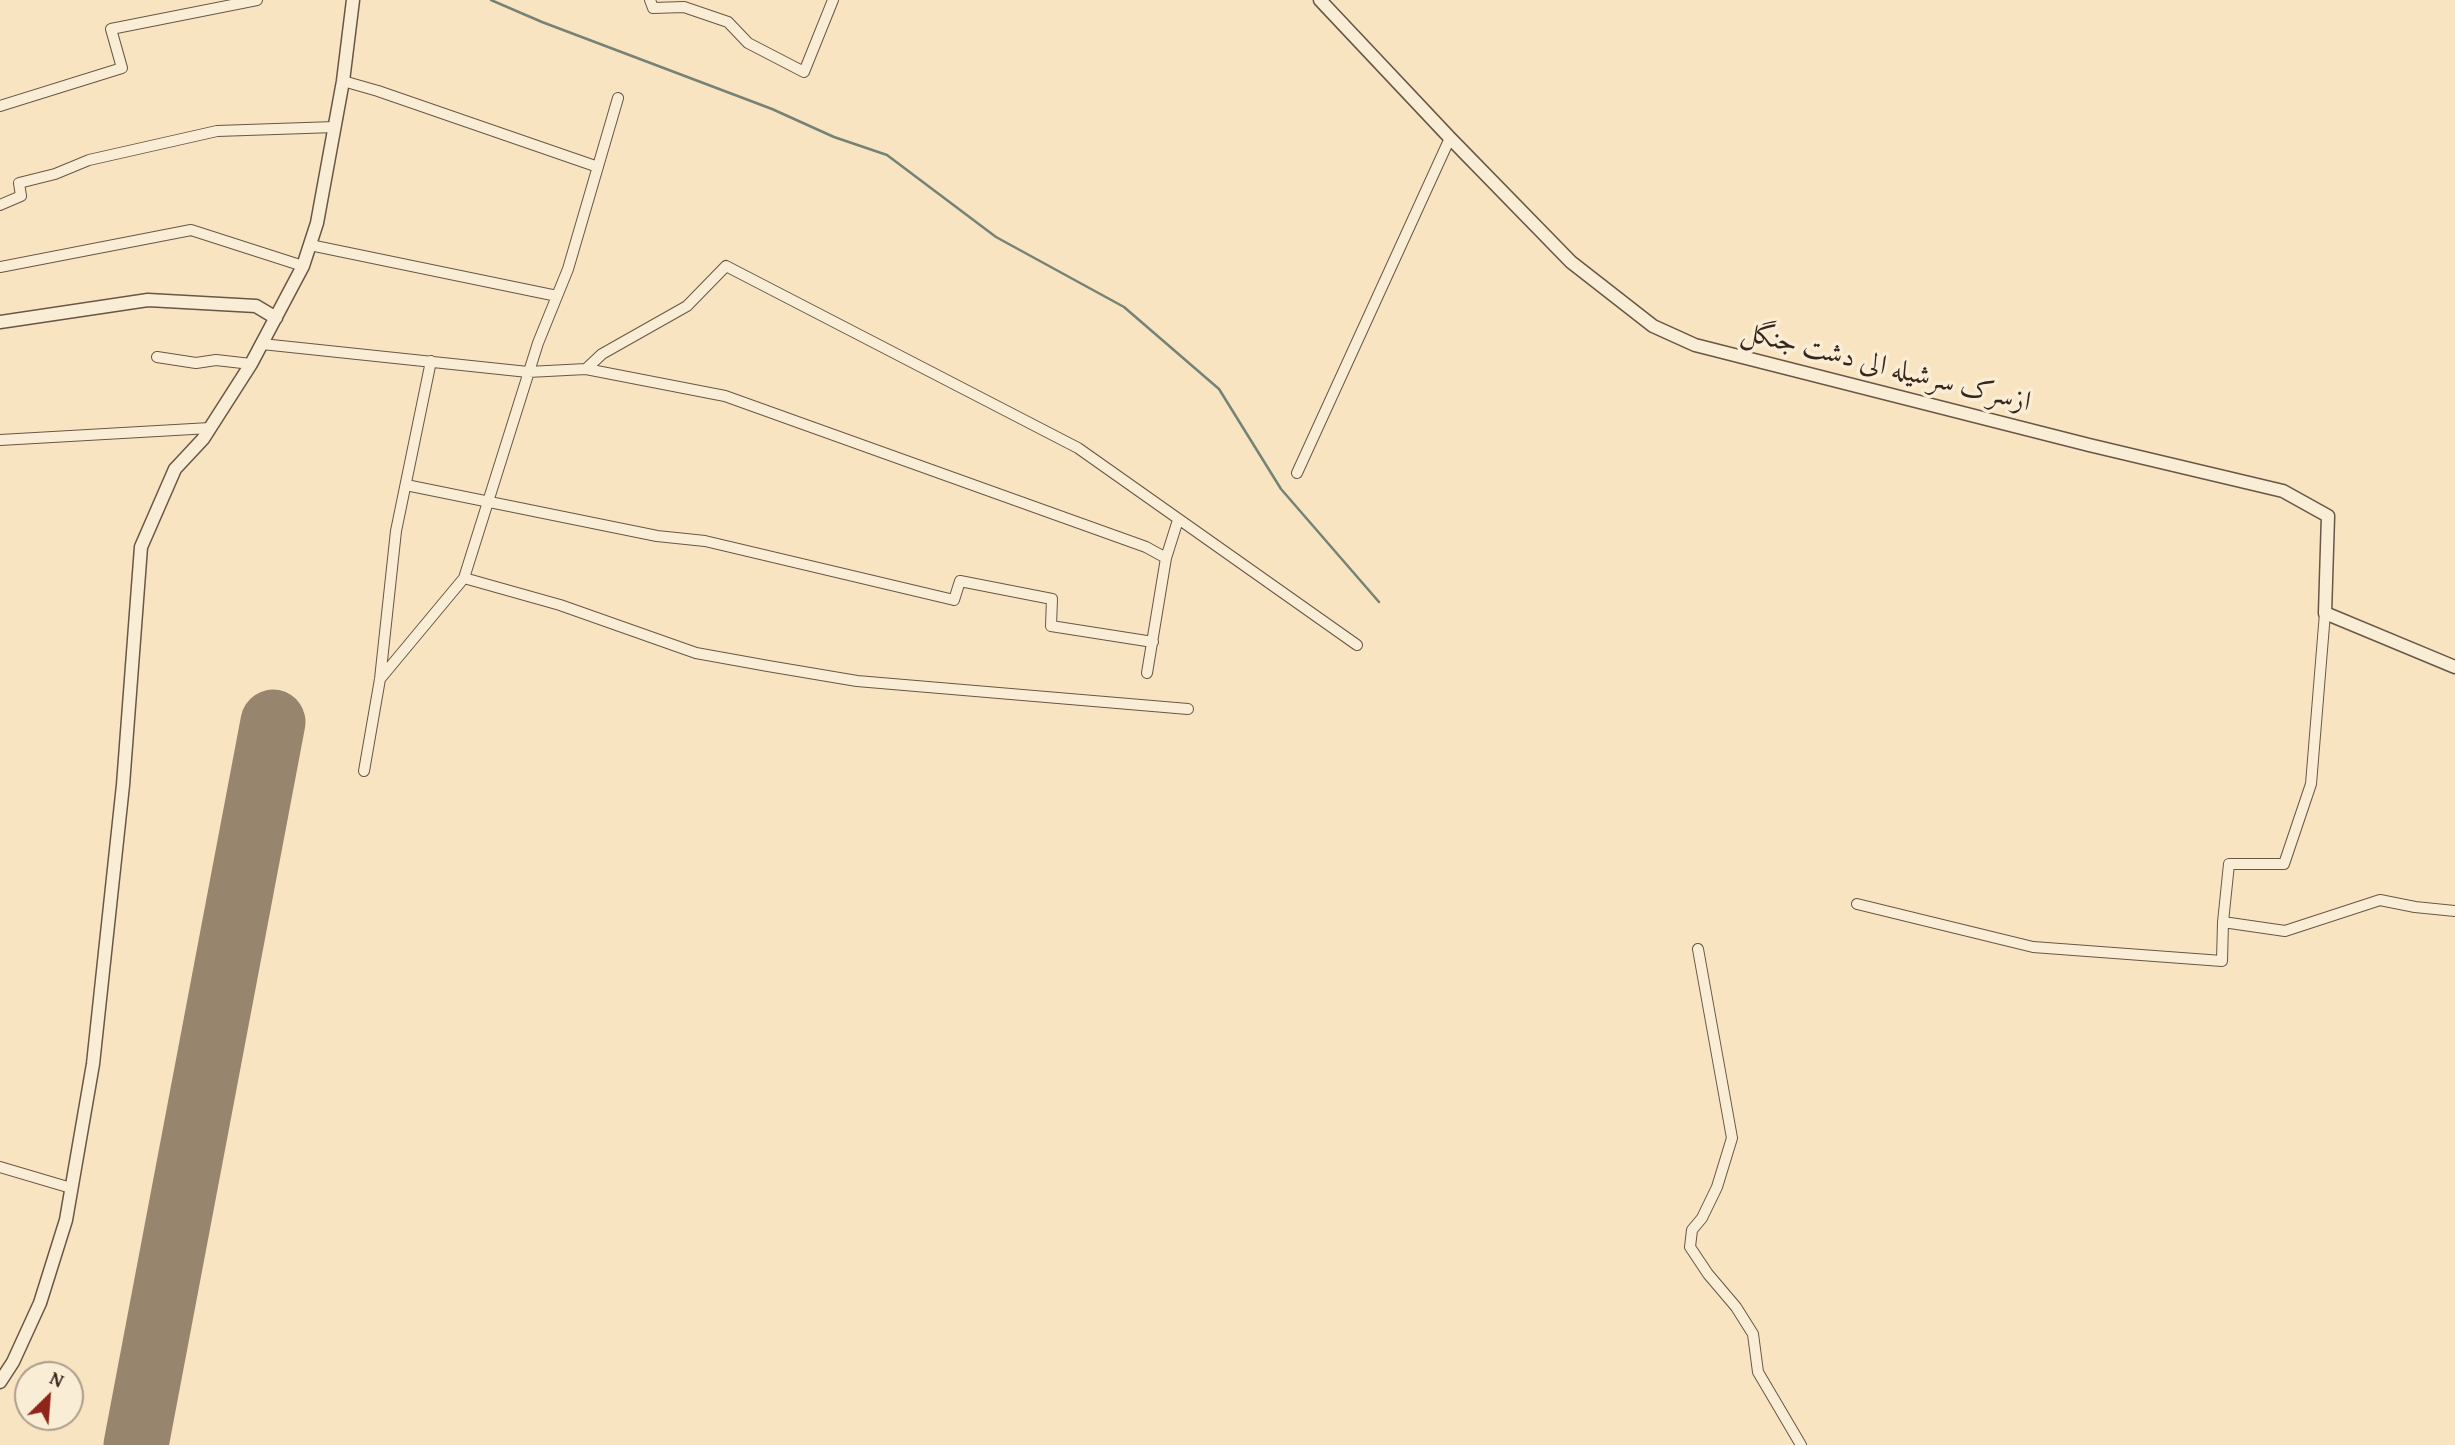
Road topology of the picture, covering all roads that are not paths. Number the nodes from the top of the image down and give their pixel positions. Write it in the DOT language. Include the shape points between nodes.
graph roads {
  1 [pos="257,0"];
  2 [pos="353,0"];
  3 [pos="650,0"];
  4 [pos="833,0"];
  5 [pos="1320,0"];
  6 [pos="686,4"];
  7 [pos="343,82"];
  8 [pos="618,98"];
  9 [pos="0,106"];
  10 [pos="335,127"];
  11 [pos="1450,138"];
  12 [pos="598,167"];
  13 [pos="0,205"];
  14 [pos="310,245"];
  15 [pos="303,266"];
  16 [pos="0,267"];
  17 [pos="557,296"];
  18 [pos="276,318"];
  19 [pos="0,322"];
  20 [pos="262,344"];
  21 [pos="157,357"];
  22 [pos="431,361"];
  23 [pos="251,364"];
  24 [pos="586,369"];
  25 [pos="528,372"];
  26 [pos="210,428"];
  27 [pos="0,440"];
  28 [pos="1297,472"];
  29 [pos="405,485"];
  30 [pos="488,502"];
  31 [pos="1178,520"];
  32 [pos="1166,558"];
  33 [pos="464,578"];
  34 [pos="2325,613"];
  35 [pos="1153,642"];
  36 [pos="1357,645"];
  37 [pos="2455,667"];
  38 [pos="1147,673"];
  39 [pos="380,679"];
  40 [pos="1188,709"];
  41 [pos="365,771"];
  42 [pos="1857,904"];
  43 [pos="2455,911"];
  44 [pos="2223,922"];
  45 [pos="1698,949"];
  46 [pos="0,1167"];
  47 [pos="71,1188"];
  48 [pos="0,1382"];
  49 [pos="1801,1445"];
  1 -- 9 [label="street" via="111,29 122,68"];
  2 -- 7 [label="street"];
  3 -- 6 [label="street" via="653,8"];
  4 -- 6 [label="street" via="804,72 748,43 728,22"];
  5 -- 11 [label="street, ازسرک سرشیله الی دشت جنگل"];
  7 -- 10 [label="street"];
  7 -- 12 [label="street"];
  8 -- 12 [label="street"];
  10 -- 13 [label="street" via="217,131 89,160 19,183 21,196"];
  10 -- 14 [label="street"];
  11 -- 28 [label="street"];
  11 -- 34 [label="street, ازسرک سرشیله الی دشت جنگل" via="1571,262 1653,326 1695,345 2283,491 2328,516"];
  12 -- 17 [label="street"];
  14 -- 15 [label="street"];
  14 -- 17 [label="street"];
  15 -- 16 [label="street" via="191,230"];
  15 -- 18 [label="street"];
  17 -- 25 [label="street"];
  18 -- 19 [label="street" via="256,306 148,300"];
  18 -- 20 [label="street"];
  20 -- 22 [label="street"];
  20 -- 23 [label="street"];
  21 -- 23 [label="street"];
  22 -- 25 [label="street"];
  22 -- 29 [label="street"];
  23 -- 26 [label="street"];
  24 -- 25 [label="street"];
  24 -- 31 [label="street" via="602,354 687,306 726,266 1078,448"];
  24 -- 32 [label="street" via="756,406"];
  25 -- 30 [label="street"];
  26 -- 27 [label="street"];
  26 -- 47 [label="street" via="176,469 141,547 123,785 93,1064"];
  29 -- 30 [label="street"];
  29 -- 39 [label="street"];
  30 -- 33 [label="street"];
  30 -- 35 [label="street" via="657,536 705,541 954,600 960,581 1052,599 1051,626"];
  31 -- 32 [label="street"];
  31 -- 36 [label="street"];
  32 -- 35 [label="street"];
  33 -- 39 [label="street"];
  33 -- 40 [label="street" via="696,653 756,664 857,681"];
  34 -- 37 [label="street"];
  34 -- 44 [label="street" via="2311,785 2284,864 2229,864"];
  35 -- 38 [label="street"];
  39 -- 41 [label="street"];
  42 -- 44 [label="street" via="2033,947 2222,961"];
  43 -- 44 [label="street" via="2380,900 2286,931"];
  45 -- 49 [label="street" via="1732,1138 1717,1187 1692,1230 1690,1247 1753,1334 1758,1371"];
  46 -- 47 [label="street"];
  47 -- 48 [label="street" via="66,1220 40,1303"];
}
